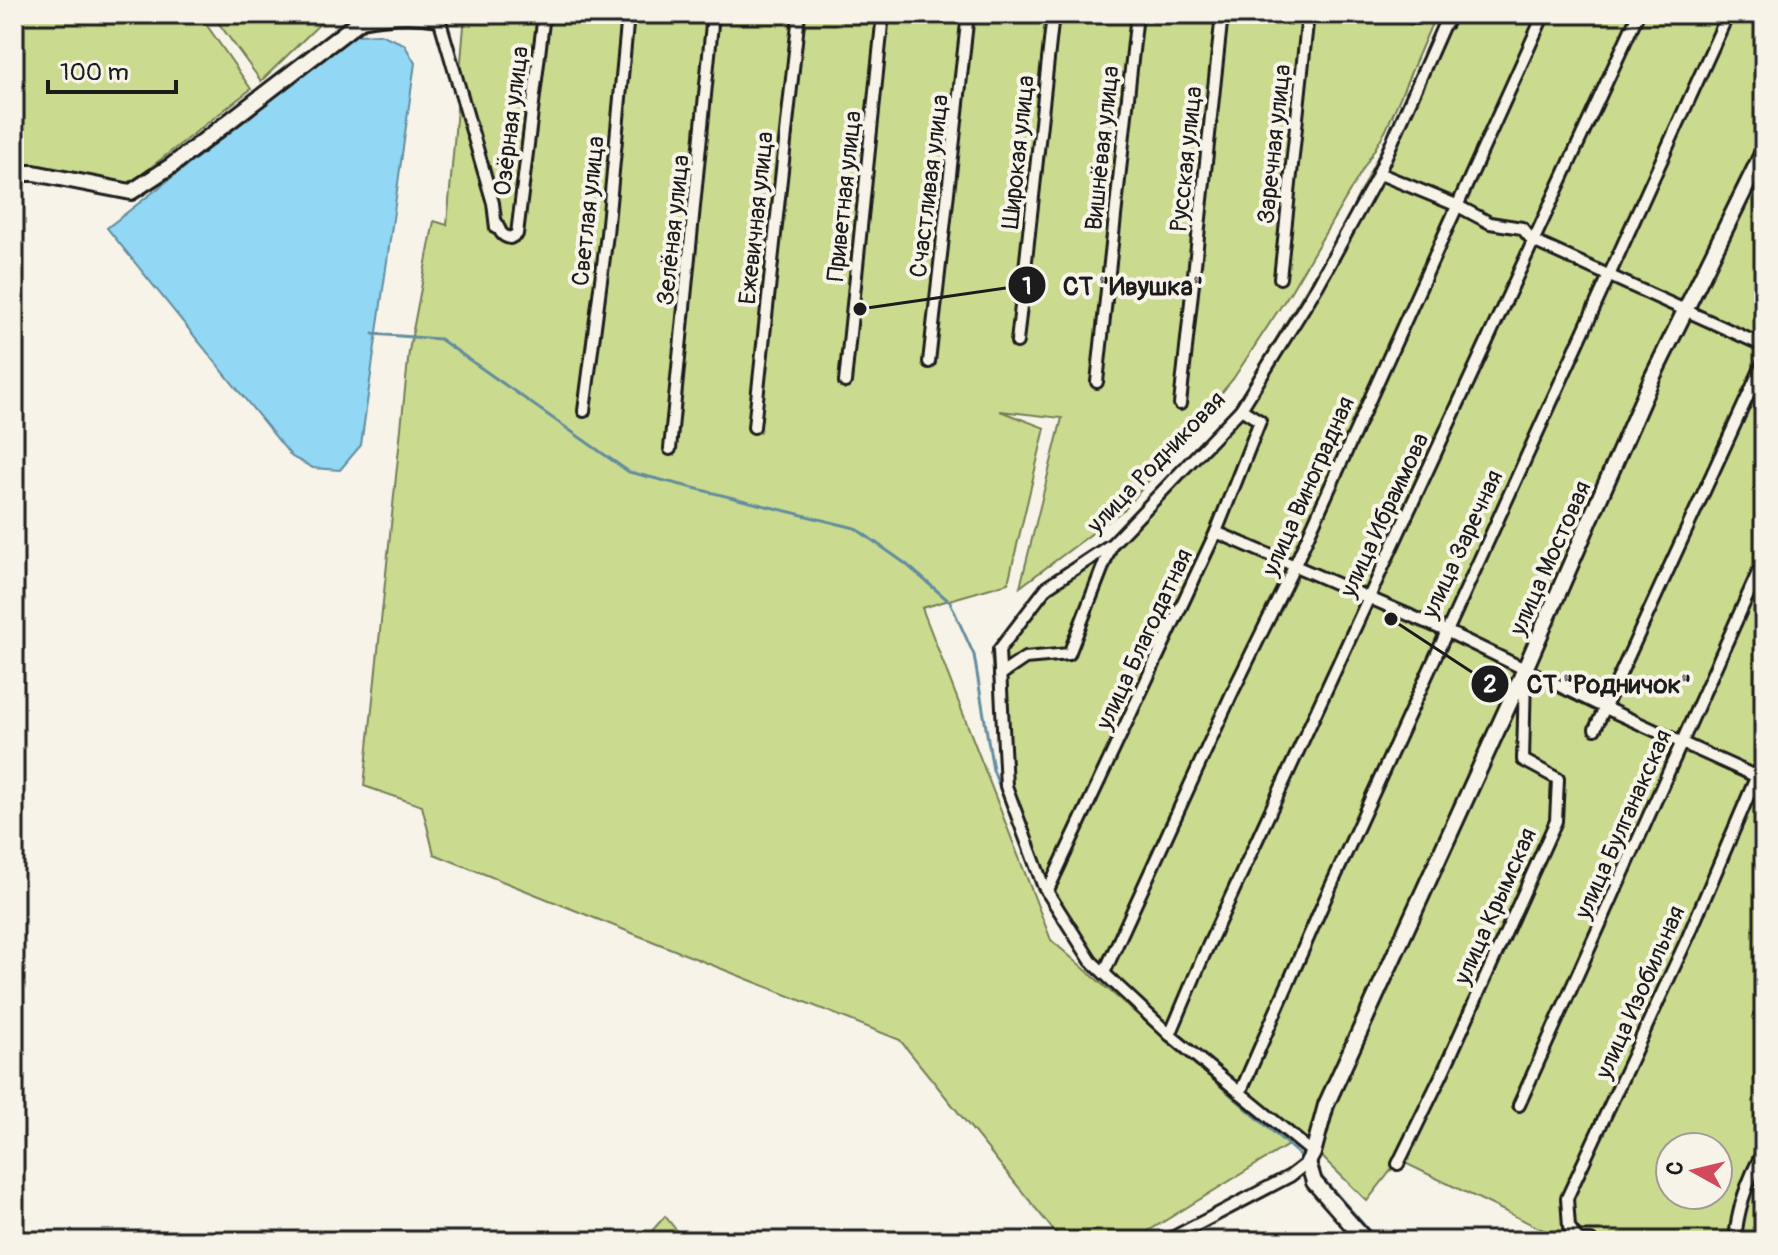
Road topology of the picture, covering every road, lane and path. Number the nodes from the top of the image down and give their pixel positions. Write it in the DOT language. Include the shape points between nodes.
graph roads {
  1 [pos="419,14"];
  2 [pos="544,14"];
  3 [pos="628,14"];
  4 [pos="713,14"];
  5 [pos="799,14"];
  6 [pos="883,14"];
  7 [pos="968,14"];
  8 [pos="1053,14"];
  9 [pos="1137,14"];
  10 [pos="1222,14"];
  11 [pos="1308,14"];
  12 [pos="1544,14"];
  13 [pos="1638,14"];
  14 [pos="1728,14"];
  15 [pos="443,18"];
  16 [pos="1447,18"];
  17 [pos="1764,150"];
  18 [pos="14,173"];
  19 [pos="1378,173"];
  20 [pos="1456,205"];
  21 [pos="1533,241"];
  22 [pos="1610,276"];
  23 [pos="1280,278"];
  24 [pos="1686,312"];
  25 [pos="1017,342"];
  26 [pos="1764,346"];
  27 [pos="1764,361"];
  28 [pos="929,362"];
  29 [pos="845,382"];
  30 [pos="1097,382"];
  31 [pos="1180,404"];
  32 [pos="1241,409"];
  33 [pos="584,411"];
  34 [pos="754,427"];
  35 [pos="670,449"];
  36 [pos="1216,532"];
  37 [pos="1112,544"];
  38 [pos="1764,559"];
  39 [pos="1294,567"];
  40 [pos="1368,598"];
  41 [pos="1446,631"];
  42 [pos="1525,669"];
  43 [pos="1000,675"];
  44 [pos="1603,707"];
  45 [pos="1595,729"];
  46 [pos="1681,743"];
  47 [pos="1764,759"];
  48 [pos="1760,778"];
  49 [pos="1047,892"];
  50 [pos="1104,973"];
  51 [pos="1170,1035"];
  52 [pos="1240,1093"];
  53 [pos="1519,1105"];
  54 [pos="1764,1150"];
  55 [pos="1310,1157"];
  56 [pos="1398,1164"];
  57 [pos="1166,1241"];
  58 [pos="1366,1241"];
  59 [pos="1579,1241"];
  60 [pos="1591,1241"];
  61 [pos="1735,1241"];
  1 -- 15 [label="street"];
  1 -- 18 [label="street" via="361,20 131,192"];
  2 -- 15 [label="street, Озёрная улица" via="517,234 510,238 496,229"];
  3 -- 33 [label="street, Светлая улица"];
  4 -- 35 [label="street, Зелёная улица"];
  5 -- 34 [label="street, Ежевичная улица"];
  6 -- 29 [label="street, Приветная улица"];
  7 -- 28 [label="street, Счастливая улица"];
  8 -- 25 [label="street, Широкая улица"];
  9 -- 30 [label="street, Вишнёвая улица"];
  10 -- 31 [label="street, Русская улица"];
  11 -- 23 [label="street, Заречная улица"];
  12 -- 20 [label="street, улица Виноградная"];
  13 -- 21 [label="street, улица Ибраимова"];
  14 -- 22 [label="street, улица Заречная"];
  16 -- 19 [label="street, улица Родниковая"];
  17 -- 24 [label="street, улица Мостовая"];
  19 -- 20 [label="street"];
  19 -- 32 [label="street, улица Родниковая" via="1318,285"];
  20 -- 21 [label="street" via="1490,223 1522,228"];
  20 -- 39 [label="street, улица Виноградная"];
  21 -- 22 [label="street"];
  21 -- 40 [label="street, улица Ибраимова"];
  22 -- 24 [label="street"];
  22 -- 41 [label="street, улица Заречная"];
  24 -- 26 [label="street"];
  24 -- 42 [label="street, улица Мостовая"];
  27 -- 44 [label="street"];
  32 -- 36 [label="street, улица Благодатная" via="1260,421"];
  32 -- 37 [label="street, улица Родниковая"];
  36 -- 39 [label="street"];
  36 -- 49 [label="street, улица Благодатная"];
  37 -- 43 [label="street, улица Родниковая" via="1047,587 999,650"];
  37 -- 43 [label="street" via="1069,654 1025,658"];
  38 -- 46 [label="street, улица Булганакская"];
  39 -- 40 [label="street"];
  39 -- 50 [label="street, улица Виноградная"];
  40 -- 41 [label="street"];
  40 -- 51 [label="street, улица Ибраимова"];
  41 -- 42 [label="street"];
  41 -- 52 [label="street, улица Заречная"];
  42 -- 44 [label="street"];
  42 -- 55 [label="street, улица Мостовая" via="1326,1105"];
  42 -- 56 [label="street, улица Крымская" via="1523,760 1558,779 1556,821"];
  43 -- 49 [label="street, улица Родниковая" via="1006,786"];
  44 -- 45 [label="street"];
  44 -- 46 [label="street"];
  46 -- 48 [label="street"];
  46 -- 53 [label="street, улица Булганакская"];
  47 -- 48 [label="street, улица Изобильная"];
  48 -- 59 [label="street, улица Изобильная" via="1567,1198 1569,1227"];
  49 -- 50 [label="street, улица Родниковая"];
  50 -- 51 [label="street, улица Родниковая"];
  51 -- 52 [label="street, улица Родниковая"];
  52 -- 55 [label="street, улица Родниковая"];
  54 -- 61 [label="street" via="1750,1180"];
  55 -- 57 [label="street" via="1290,1176"];
  55 -- 58 [label="street" via="1314,1182"];
  59 -- 60 [label="street"];
}
